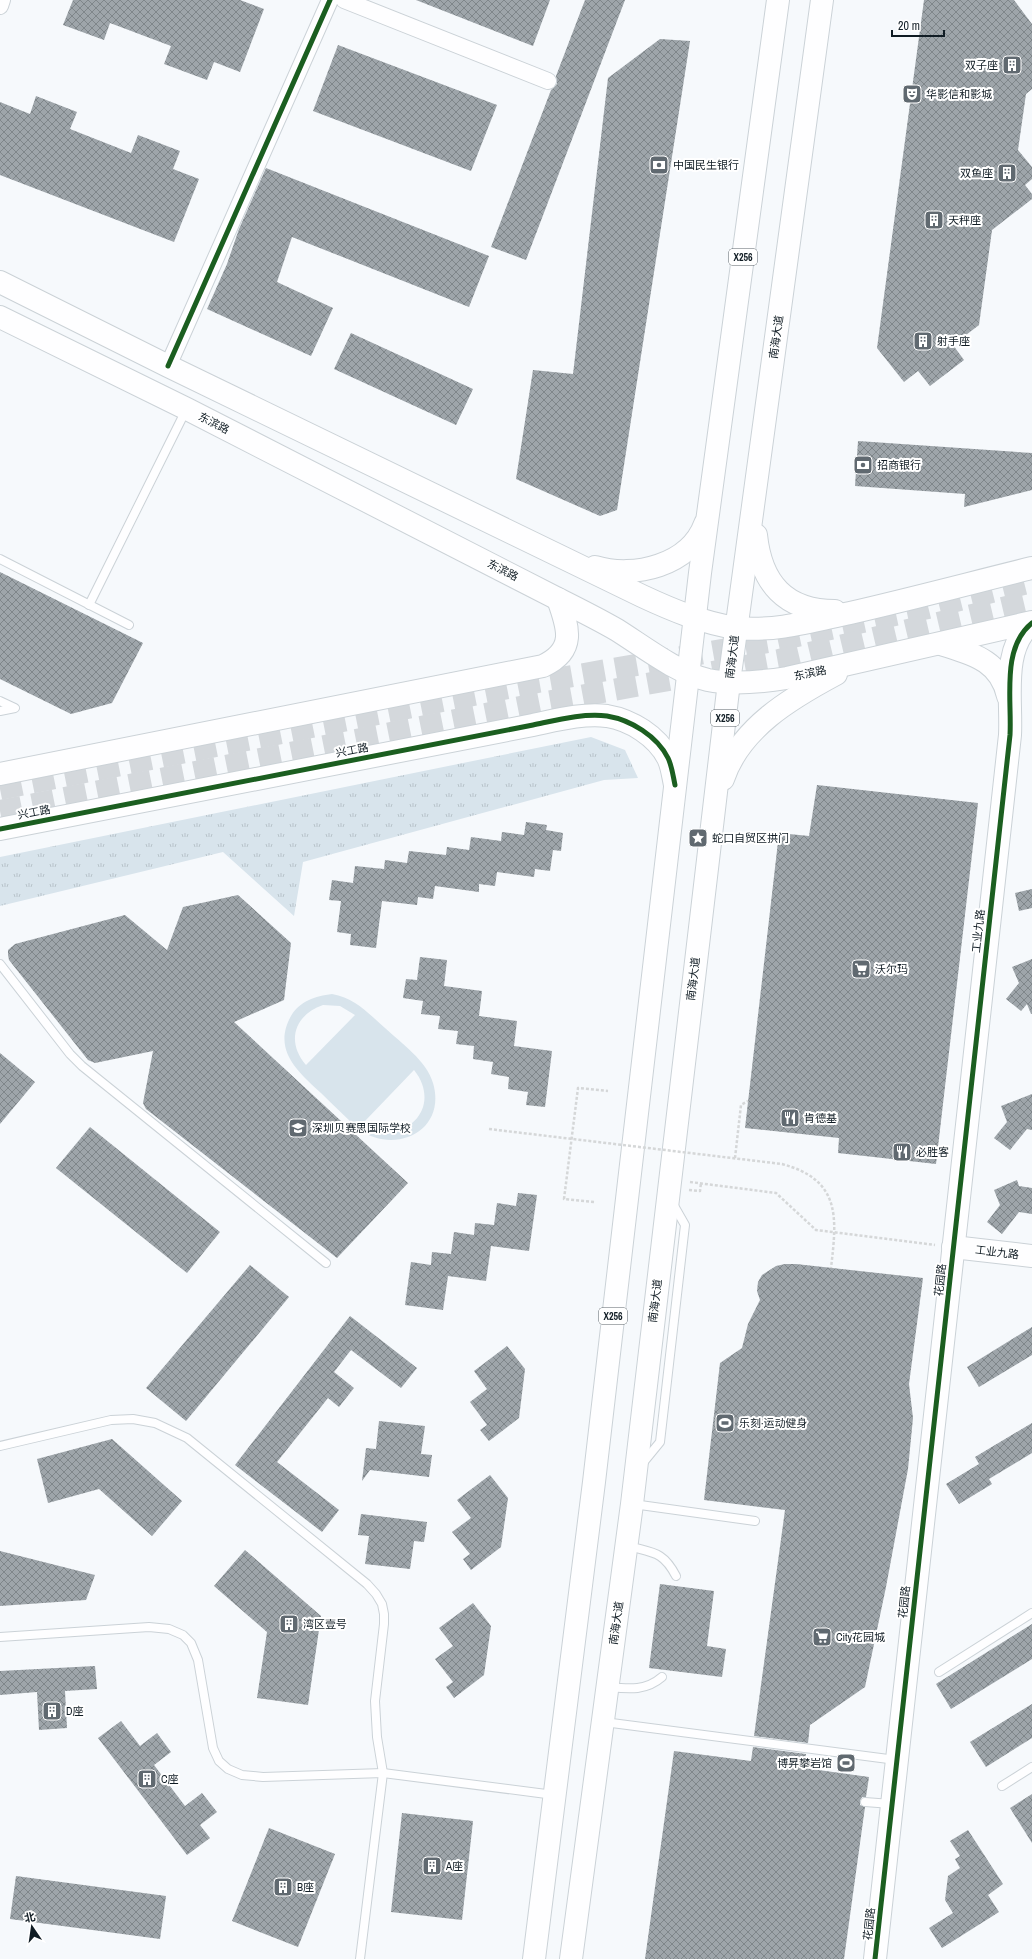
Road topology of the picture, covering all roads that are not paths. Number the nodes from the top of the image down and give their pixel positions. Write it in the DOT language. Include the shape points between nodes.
graph roads {
  1 [pos="2,0"];
  2 [pos="330,0"];
  3 [pos="344,0"];
  4 [pos="778,0"];
  5 [pos="822,0"];
  6 [pos="0,6"];
  7 [pos="548,81"];
  8 [pos="0,282"];
  9 [pos="0,317"];
  10 [pos="168,366"];
  11 [pos="187,409"];
  12 [pos="754,502"];
  13 [pos="709,513"];
  14 [pos="564,557"];
  15 [pos="0,559"];
  16 [pos="1032,568"];
  17 [pos="558,598"];
  18 [pos="89,605"];
  19 [pos="866,609"];
  20 [pos="695,618"];
  21 [pos="1032,623"];
  22 [pos="128,625"];
  23 [pos="736,628"];
  24 [pos="941,644"];
  25 [pos="856,663"];
  26 [pos="688,673"];
  27 [pos="729,682"];
  28 [pos="0,701"];
  29 [pos="1010,707"];
  30 [pos="0,710"];
  31 [pos="0,774"];
  32 [pos="675,785"];
  33 [pos="714,809"];
  34 [pos="0,829"];
  35 [pos="0,964"];
  36 [pos="954,1247"];
  37 [pos="1032,1256"];
  38 [pos="326,1263"];
  39 [pos="0,1446"];
  40 [pos="632,1504"];
  41 [pos="755,1521"];
  42 [pos="627,1546"];
  43 [pos="676,1576"];
  44 [pos="1032,1614"];
  45 [pos="0,1637"];
  46 [pos="939,1672"];
  47 [pos="662,1677"];
  48 [pos="608,1687"];
  49 [pos="603,1722"];
  50 [pos="897,1760"];
  51 [pos="1032,1767"];
  52 [pos="383,1773"];
  53 [pos="1002,1786"];
  54 [pos="555,1795"];
  55 [pos="865,1802"];
  56 [pos="892,1804"];
  57 [pos="360,1959"];
  58 [pos="534,1959"];
  59 [pos="570,1959"];
  60 [pos="875,1959"];
  1 -- 6 [label="street"];
  2 -- 10 [label="street"];
  3 -- 7 [label="street"];
  4 -- 13 [label="main road, X256"];
  5 -- 12 [label="main road, 南海大道 / X256"];
  8 -- 10 [label="main road"];
  9 -- 11 [label="main road, 东滨路"];
  10 -- 14 [label="main road"];
  11 -- 17 [label="main road, 东滨路"];
  11 -- 18 [label="lane"];
  12 -- 19 [label="main road" via="755,532 761,563 776,590 804,607 824,611"];
  12 -- 23 [label="main road, 南海大道 / X256"];
  13 -- 14 [label="main road" via="703,530 682,555 649,568 622,571 598,568"];
  13 -- 20 [label="main road, X256"];
  14 -- 20 [label="main road" via="642,596"];
  15 -- 18 [label="lane"];
  16 -- 19 [label="main road"];
  17 -- 26 [label="main road, 东滨路"];
  17 -- 31 [label="main road" via="567,625 566,645 558,656 543,666"];
  18 -- 22 [label="lane"];
  19 -- 23 [label="main road" via="779,628"];
  20 -- 23 [label="main road"];
  20 -- 26 [label="main road, X256"];
  21 -- 24 [label="main road, 东滨路"];
  21 -- 29 [label="main road, 工业九路" via="1021,634 1014,649"];
  23 -- 27 [label="main road, 南海大道 / X256"];
  24 -- 25 [label="main road, 东滨路"];
  24 -- 29 [label="main road, 工业九路" via="989,663 1005,685"];
  25 -- 27 [label="main road, 东滨路" via="768,681"];
  25 -- 33 [label="main road" via="780,707 757,726 727,767"];
  26 -- 27 [label="main road, 东滨路" via="708,680"];
  26 -- 32 [label="main road, X256"];
  27 -- 33 [label="main road, 南海大道 / X256"];
  28 -- 30 [label="lane" via="15,708"];
  29 -- 36 [label="main road, 工业九路" via="1009,743"];
  32 -- 34 [label="main road, 兴工路" via="668,758 656,741 642,730 606,716 586,716"];
  32 -- 54 [label="main road, X256"];
  33 -- 40 [label="main road, 南海大道 / X256"];
  35 -- 38 [label="lane" via="82,1066"];
  36 -- 37 [label="main road, 工业九路"];
  36 -- 50 [label="main road, 花园路"];
  39 -- 52 [label="lane" via="111,1420 133,1419 155,1423 187,1438 367,1584 382,1604 384,1614 375,1701"];
  40 -- 41 [label="lane"];
  40 -- 42 [label="main road, 南海大道 / X256"];
  42 -- 43 [label="lane" via="661,1555 669,1562"];
  42 -- 48 [label="main road, 南海大道 / X256"];
  44 -- 46 [label="lane"];
  45 -- 52 [label="lane" via="149,1627 169,1629 183,1635 191,1643 198,1660 213,1748 219,1761 228,1769 242,1775 263,1777"];
  47 -- 48 [label="lane" via="654,1684 642,1688"];
  48 -- 49 [label="main road, 南海大道 / X256"];
  49 -- 50 [label="lane"];
  49 -- 59 [label="main road, 南海大道 / X256"];
  50 -- 56 [label="main road, 花园路"];
  51 -- 53 [label="lane"];
  52 -- 54 [label="lane"];
  52 -- 57 [label="lane"];
  54 -- 58 [label="main road, X256"];
  55 -- 56 [label="lane"];
  56 -- 60 [label="main road, 花园路"];
}
